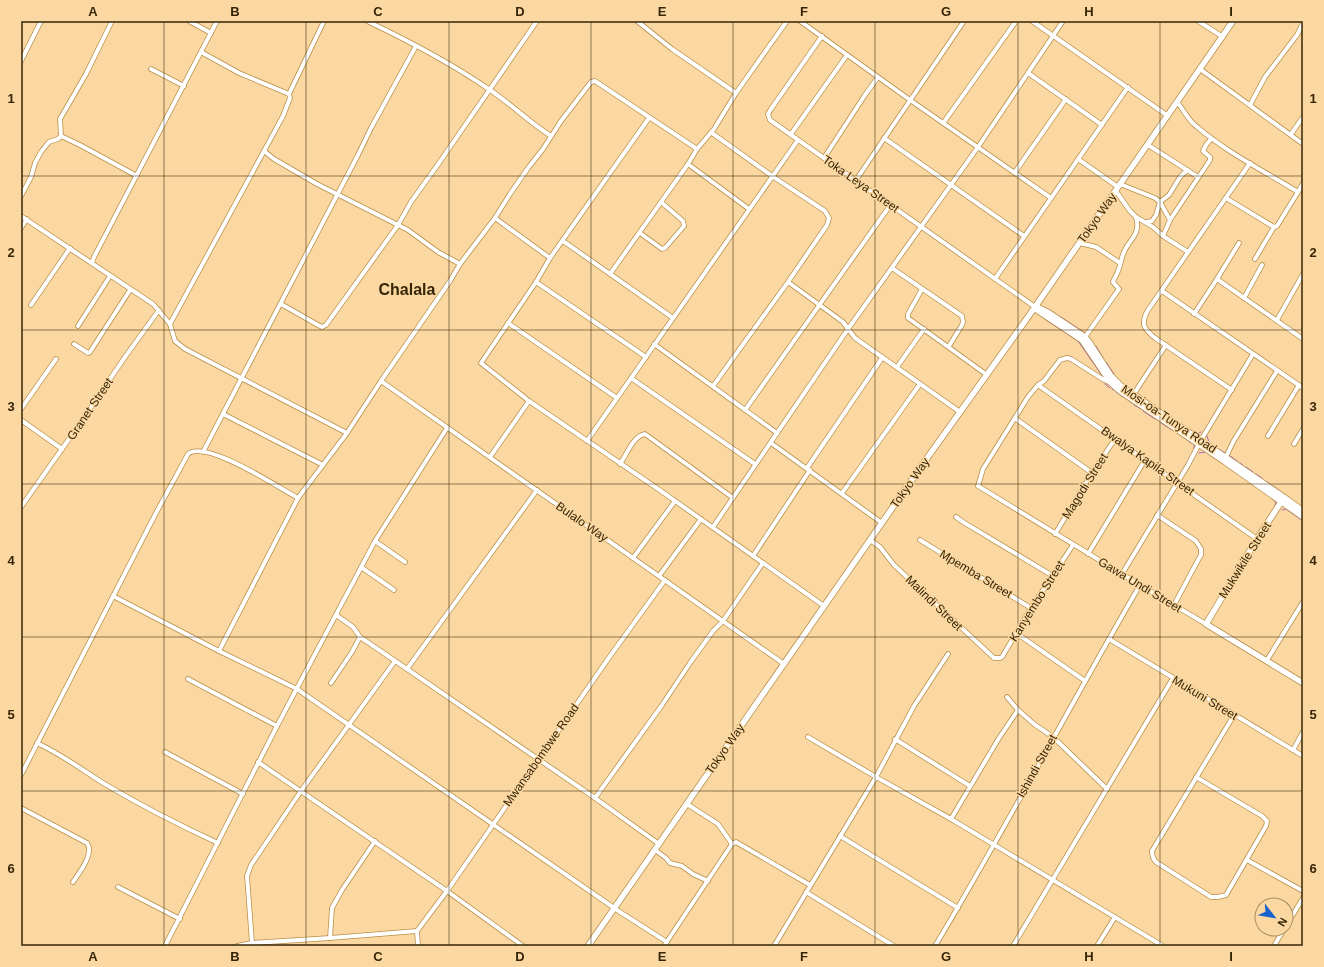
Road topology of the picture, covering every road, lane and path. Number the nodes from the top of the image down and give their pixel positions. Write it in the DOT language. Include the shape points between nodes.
graph roads {
  1 [pos="41,21"];
  2 [pos="112,21"];
  3 [pos="189,21"];
  4 [pos="217,21"];
  5 [pos="324,21"];
  6 [pos="367,21"];
  7 [pos="537,21"];
  8 [pos="637,21"];
  9 [pos="787,21"];
  10 [pos="800,21"];
  11 [pos="964,21"];
  12 [pos="1016,21"];
  13 [pos="1032,21"];
  14 [pos="1063,21"];
  15 [pos="1198,21"];
  16 [pos="1233,21"];
  17 [pos="1303,23"];
  18 [pos="1302,29"];
  19 [pos="211,33"];
  20 [pos="822,36"];
  21 [pos="1053,36"];
  22 [pos="1223,36"];
  23 [pos="416,46"];
  24 [pos="201,52"];
  25 [pos="23,53"];
  26 [pos="847,55"];
  27 [pos="21,61"];
  28 [pos="151,69"];
  29 [pos="1200,69"];
  30 [pos="1028,72"];
  31 [pos="878,77"];
  32 [pos="184,86"];
  33 [pos="1128,88"];
  34 [pos="490,90"];
  35 [pos="736,93"];
  36 [pos="289,94"];
  37 [pos="1066,99"];
  38 [pos="910,100"];
  39 [pos="1177,102"];
  40 [pos="1250,105"];
  41 [pos="1168,116"];
  42 [pos="1303,117"];
  43 [pos="649,118"];
  44 [pos="944,122"];
  45 [pos="1102,125"];
  46 [pos="712,133"];
  47 [pos="791,134"];
  48 [pos="1291,134"];
  49 [pos="61,136"];
  50 [pos="551,136"];
  51 [pos="884,138"];
  52 [pos="1211,139"];
  53 [pos="798,140"];
  54 [pos="1303,144"];
  55 [pos="1148,145"];
  56 [pos="978,147"];
  57 [pos="697,149"];
  58 [pos="264,151"];
  59 [pos="824,158"];
  60 [pos="1078,159"];
  61 [pos="1250,163"];
  62 [pos="688,164"];
  63 [pos="1187,170"];
  64 [pos="1015,172"];
  65 [pos="137,176"];
  66 [pos="772,176"];
  67 [pos="1198,177"];
  68 [pos="856,180"];
  69 [pos="1303,183"];
  70 [pos="950,184"];
  71 [pos="1118,187"];
  72 [pos="1298,192"];
  73 [pos="338,194"];
  74 [pos="21,196"];
  75 [pos="1051,198"];
  76 [pos="1226,198"];
  77 [pos="661,202"];
  78 [pos="1160,202"];
  79 [pos="891,204"];
  80 [pos="749,209"];
  81 [pos="21,216"];
  82 [pos="1136,217"];
  83 [pos="495,218"];
  84 [pos="27,219"];
  85 [pos="1170,220"];
  86 [pos="1143,222"];
  87 [pos="398,225"];
  88 [pos="922,227"];
  89 [pos="21,228"];
  90 [pos="1274,228"];
  91 [pos="640,233"];
  92 [pos="1024,236"];
  93 [pos="1164,236"];
  94 [pos="563,241"];
  95 [pos="1080,243"];
  96 [pos="1239,243"];
  97 [pos="70,248"];
  98 [pos="1188,252"];
  99 [pos="550,258"];
  100 [pos="1255,259"];
  101 [pos="92,263"];
  102 [pos="1120,263"];
  103 [pos="460,264"];
  104 [pos="1262,265"];
  105 [pos="892,268"];
  106 [pos="610,274"];
  107 [pos="1303,274"];
  108 [pos="110,276"];
  109 [pos="995,279"];
  110 [pos="1217,279"];
  111 [pos="536,282"];
  112 [pos="788,282"];
  113 [pos="922,289"];
  114 [pos="130,290"];
  115 [pos="1162,291"];
  116 [pos="1041,297"];
  117 [pos="1244,298"];
  118 [pos="281,304"];
  119 [pos="820,305"];
  120 [pos="31,306"];
  121 [pos="1035,307"];
  122 [pos="159,310"];
  123 [pos="1046,314"];
  124 [pos="1194,314"];
  125 [pos="673,318"];
  126 [pos="1028,318"];
  127 [pos="1277,320"];
  128 [pos="508,323"];
  129 [pos="170,324"];
  130 [pos="78,326"];
  131 [pos="848,329"];
  132 [pos="924,329"];
  133 [pos="1085,337"];
  134 [pos="1303,339"];
  135 [pos="74,344"];
  136 [pos="654,344"];
  137 [pos="1166,344"];
  138 [pos="949,346"];
  139 [pos="1253,354"];
  140 [pos="646,357"];
  141 [pos="882,358"];
  142 [pos="56,359"];
  143 [pos="896,367"];
  144 [pos="1277,371"];
  145 [pos="987,375"];
  146 [pos="242,378"];
  147 [pos="631,378"];
  148 [pos="381,380"];
  149 [pos="1113,382"];
  150 [pos="920,384"];
  151 [pos="1038,385"];
  152 [pos="713,386"];
  153 [pos="1301,387"];
  154 [pos="1232,390"];
  155 [pos="1133,395"];
  156 [pos="617,398"];
  157 [pos="530,401"];
  158 [pos="21,408"];
  159 [pos="745,410"];
  160 [pos="960,412"];
  161 [pos="223,414"];
  162 [pos="1016,418"];
  163 [pos="21,420"];
  164 [pos="447,428"];
  165 [pos="1303,429"];
  166 [pos="347,433"];
  167 [pos="777,433"];
  168 [pos="1268,436"];
  169 [pos="1115,438"];
  170 [pos="587,441"];
  171 [pos="771,442"];
  172 [pos="1200,443"];
  173 [pos="1294,444"];
  174 [pos="62,449"];
  175 [pos="203,452"];
  176 [pos="490,457"];
  177 [pos="1226,457"];
  178 [pos="1145,460"];
  179 [pos="620,464"];
  180 [pos="755,464"];
  181 [pos="323,465"];
  182 [pos="808,469"];
  183 [pos="1092,473"];
  184 [pos="1178,482"];
  185 [pos="537,490"];
  186 [pos="842,493"];
  187 [pos="298,498"];
  188 [pos="733,498"];
  189 [pos="1283,500"];
  190 [pos="675,501"];
  191 [pos="21,507"];
  192 [pos="1303,512"];
  193 [pos="1157,515"];
  194 [pos="956,517"];
  195 [pos="1303,517"];
  196 [pos="701,519"];
  197 [pos="882,523"];
  198 [pos="713,527"];
  199 [pos="1056,534"];
  200 [pos="1257,539"];
  201 [pos="870,540"];
  202 [pos="920,540"];
  203 [pos="375,541"];
  204 [pos="1073,545"];
  205 [pos="1088,554"];
  206 [pos="753,556"];
  207 [pos="633,558"];
  208 [pos="405,562"];
  209 [pos="763,563"];
  210 [pos="361,567"];
  211 [pos="1122,574"];
  212 [pos="659,576"];
  213 [pos="1053,576"];
  214 [pos="665,580"];
  215 [pos="1140,586"];
  216 [pos="394,590"];
  217 [pos="113,596"];
  218 [pos="1303,604"];
  219 [pos="1174,605"];
  220 [pos="824,606"];
  221 [pos="1031,608"];
  222 [pos="336,615"];
  223 [pos="723,621"];
  224 [pos="1206,624"];
  225 [pos="1016,633"];
  226 [pos="360,637"];
  227 [pos="1109,639"];
  228 [pos="219,651"];
  229 [pos="948,654"];
  230 [pos="1002,657"];
  231 [pos="1267,660"];
  232 [pos="395,661"];
  233 [pos="784,664"];
  234 [pos="407,669"];
  235 [pos="1173,678"];
  236 [pos="188,679"];
  237 [pos="1085,681"];
  238 [pos="1303,682"];
  239 [pos="331,683"];
  240 [pos="297,689"];
  241 [pos="1007,697"];
  242 [pos="1018,710"];
  243 [pos="1234,715"];
  244 [pos="348,724"];
  245 [pos="277,726"];
  246 [pos="1303,732"];
  247 [pos="808,737"];
  248 [pos="1053,737"];
  249 [pos="895,739"];
  250 [pos="37,743"];
  251 [pos="1293,750"];
  252 [pos="165,752"];
  253 [pos="1303,756"];
  254 [pos="538,758"];
  255 [pos="258,762"];
  256 [pos="21,775"];
  257 [pos="876,777"];
  258 [pos="1196,777"];
  259 [pos="970,786"];
  260 [pos="1107,789"];
  261 [pos="301,791"];
  262 [pos="243,794"];
  263 [pos="595,798"];
  264 [pos="687,804"];
  265 [pos="21,808"];
  266 [pos="951,819"];
  267 [pos="493,824"];
  268 [pos="840,836"];
  269 [pos="375,841"];
  270 [pos="218,843"];
  271 [pos="658,844"];
  272 [pos="732,844"];
  273 [pos="994,844"];
  274 [pos="655,850"];
  275 [pos="1246,860"];
  276 [pos="1053,880"];
  277 [pos="708,881"];
  278 [pos="73,882"];
  279 [pos="810,886"];
  280 [pos="118,887"];
  281 [pos="447,891"];
  282 [pos="1303,891"];
  283 [pos="806,892"];
  284 [pos="1303,898"];
  285 [pos="614,908"];
  286 [pos="958,908"];
  287 [pos="1294,913"];
  288 [pos="1115,917"];
  289 [pos="180,919"];
  290 [pos="417,931"];
  291 [pos="1279,937"];
  292 [pos="330,938"];
  293 [pos="252,943"];
  294 [pos="666,944"];
  295 [pos="165,946"];
  296 [pos="237,946"];
  297 [pos="418,946"];
  298 [pos="523,946"];
  299 [pos="588,946"];
  300 [pos="774,946"];
  301 [pos="894,946"];
  302 [pos="935,946"];
  303 [pos="1013,946"];
  304 [pos="1097,946"];
  305 [pos="1163,946"];
  306 [pos="1274,946"];
  1 -- 25 [label="street"];
  2 -- 49 [label="street" via="60,119"];
  3 -- 19 [label="street"];
  4 -- 19 [label="street"];
  5 -- 36 [label="street"];
  6 -- 23 [label="street"];
  7 -- 34 [label="street"];
  8 -- 35 [label="street" via="672,49"];
  9 -- 35 [label="street"];
  10 -- 20 [label="street"];
  11 -- 38 [label="street"];
  12 -- 44 [label="street"];
  13 -- 21 [label="street"];
  14 -- 21 [label="street"];
  15 -- 22 [label="street"];
  16 -- 22 [label="main road, Tokyo Way"];
  17 -- 18 [label="street"];
  18 -- 40 [label="street" via="1265,77"];
  19 -- 24 [label="street"];
  20 -- 26 [label="street"];
  20 -- 47 [label="street, Toka Leya Street" via="768,114 770,120"];
  21 -- 30 [label="street"];
  21 -- 33 [label="street"];
  22 -- 29 [label="main road, Tokyo Way"];
  23 -- 34 [label="street"];
  23 -- 73 [label="street"];
  24 -- 32 [label="street"];
  24 -- 36 [label="street" via="239,73"];
  25 -- 27 [label="street"];
  26 -- 31 [label="street"];
  26 -- 47 [label="street"];
  28 -- 32 [label="street"];
  29 -- 39 [label="main road, Tokyo Way"];
  29 -- 40 [label="street"];
  30 -- 37 [label="street"];
  30 -- 56 [label="street"];
  31 -- 38 [label="street"];
  31 -- 59 [label="street"];
  32 -- 65 [label="street"];
  33 -- 41 [label="street"];
  33 -- 45 [label="street"];
  34 -- 50 [label="street"];
  34 -- 87 [label="street" via="411,202"];
  35 -- 46 [label="street"];
  36 -- 58 [label="street" via="290,98 283,116"];
  37 -- 45 [label="street"];
  37 -- 64 [label="street"];
  38 -- 44 [label="street"];
  38 -- 51 [label="street"];
  39 -- 41 [label="main road, Tokyo Way"];
  39 -- 52 [label="street" via="1189,119"];
  40 -- 48 [label="street"];
  41 -- 55 [label="main road, Tokyo Way"];
  42 -- 48 [label="street"];
  43 -- 50 [label="street" via="593,81"];
  43 -- 57 [label="street"];
  43 -- 94 [label="street"];
  44 -- 56 [label="street"];
  45 -- 60 [label="street"];
  46 -- 57 [label="street"];
  46 -- 66 [label="street"];
  47 -- 53 [label="street, Toka Leya Street"];
  48 -- 54 [label="street"];
  49 -- 65 [label="street"];
  49 -- 74 [label="street" via="49,142 41,152"];
  50 -- 83 [label="street"];
  51 -- 68 [label="street"];
  51 -- 70 [label="street"];
  52 -- 61 [label="street"];
  52 -- 67 [label="street" via="1203,151 1211,158"];
  53 -- 59 [label="street, Toka Leya Street"];
  53 -- 66 [label="street"];
  55 -- 63 [label="street"];
  55 -- 71 [label="main road, Tokyo Way"];
  56 -- 64 [label="street"];
  56 -- 70 [label="street"];
  57 -- 62 [label="street"];
  58 -- 73 [label="street" via="283,165"];
  58 -- 129 [label="street"];
  59 -- 68 [label="street, Toka Leya Street"];
  60 -- 71 [label="street"];
  60 -- 75 [label="street"];
  61 -- 72 [label="street"];
  61 -- 76 [label="street"];
  62 -- 77 [label="street"];
  62 -- 80 [label="street"];
  63 -- 67 [label="street"];
  63 -- 78 [label="street" via="1169,195"];
  64 -- 75 [label="street"];
  65 -- 101 [label="street"];
  66 -- 80 [label="street"];
  66 -- 112 [label="street" via="825,212 829,218 827,225"];
  67 -- 85 [label="street"];
  68 -- 79 [label="street, Toka Leya Street"];
  69 -- 72 [label="street"];
  70 -- 88 [label="street"];
  70 -- 92 [label="street"];
  71 -- 78 [label="street" via="1144,193"];
  71 -- 82 [label="street" via="1130,211"];
  71 -- 95 [label="main road, Tokyo Way"];
  72 -- 90 [label="street"];
  73 -- 87 [label="street"];
  73 -- 118 [label="street"];
  75 -- 92 [label="street"];
  76 -- 90 [label="street"];
  76 -- 98 [label="street"];
  77 -- 91 [label="street"];
  77 -- 91 [label="street" via="683,221 684,226 662,249"];
  78 -- 85 [label="street"];
  78 -- 86 [label="street" via="1152,221"];
  79 -- 88 [label="street, Toka Leya Street"];
  79 -- 119 [label="street"];
  80 -- 125 [label="street"];
  81 -- 84 [label="street"];
  82 -- 86 [label="street"];
  82 -- 102 [label="street" via="1137,233"];
  83 -- 99 [label="street"];
  83 -- 103 [label="street"];
  84 -- 89 [label="street"];
  84 -- 97 [label="street"];
  85 -- 93 [label="street"];
  86 -- 93 [label="street"];
  87 -- 103 [label="street"];
  87 -- 118 [label="street" via="326,325 322,327"];
  88 -- 105 [label="street"];
  88 -- 109 [label="street, Toka Leya Street"];
  90 -- 100 [label="street"];
  91 -- 106 [label="street"];
  92 -- 109 [label="street"];
  93 -- 98 [label="street"];
  94 -- 99 [label="street"];
  94 -- 106 [label="street"];
  95 -- 102 [label="street" via="1096,247"];
  95 -- 116 [label="main road, Tokyo Way"];
  96 -- 110 [label="street"];
  97 -- 101 [label="street"];
  97 -- 120 [label="street"];
  98 -- 115 [label="street"];
  99 -- 111 [label="street"];
  101 -- 108 [label="street"];
  102 -- 133 [label="street" via="1113,282 1119,289"];
  103 -- 148 [label="street"];
  104 -- 117 [label="street"];
  105 -- 113 [label="street"];
  105 -- 131 [label="street"];
  106 -- 125 [label="street"];
  107 -- 127 [label="street"];
  108 -- 114 [label="street"];
  108 -- 130 [label="street"];
  109 -- 121 [label="street, Toka Leya Street"];
  110 -- 117 [label="street"];
  110 -- 124 [label="street"];
  111 -- 128 [label="street"];
  111 -- 140 [label="street"];
  112 -- 119 [label="street"];
  112 -- 152 [label="street"];
  113 -- 132 [label="street" via="908,317"];
  113 -- 138 [label="street" via="963,318 962,325"];
  114 -- 122 [label="street"];
  114 -- 135 [label="street" via="90,352"];
  115 -- 124 [label="street"];
  115 -- 137 [label="street" via="1145,316 1144,325 1149,333"];
  116 -- 121 [label="main road, Tokyo Way"];
  116 -- 123 [label="main road"];
  117 -- 127 [label="street"];
  118 -- 146 [label="street"];
  119 -- 131 [label="street" via="843,322"];
  119 -- 159 [label="street"];
  121 -- 123 [label="main road, Mosi-oa-Tunya Road"];
  121 -- 126 [label="main road, Tokyo Way"];
  122 -- 129 [label="street"];
  122 -- 174 [label="street, Granet Street"];
  123 -- 126 [label="main road" via="1036,313"];
  123 -- 133 [label="main road, Mosi-oa-Tunya Road"];
  123 -- 149 [label="main road, Mosi-oa-Tunya Road" via="1082,340"];
  124 -- 139 [label="street"];
  125 -- 136 [label="street"];
  126 -- 145 [label="main road, Tokyo Way"];
  127 -- 134 [label="street"];
  128 -- 156 [label="street"];
  128 -- 157 [label="street" via="482,363"];
  129 -- 146 [label="street" via="175,341 185,349"];
  131 -- 141 [label="street" via="855,338"];
  131 -- 167 [label="street"];
  132 -- 138 [label="street"];
  132 -- 143 [label="street"];
  133 -- 149 [label="main road, Mosi-oa-Tunya Road"];
  136 -- 140 [label="street"];
  136 -- 152 [label="street"];
  137 -- 154 [label="street"];
  137 -- 155 [label="street"];
  138 -- 145 [label="street"];
  139 -- 144 [label="street"];
  139 -- 154 [label="street"];
  140 -- 147 [label="street"];
  141 -- 143 [label="street"];
  141 -- 182 [label="street"];
  142 -- 158 [label="street"];
  143 -- 150 [label="street"];
  144 -- 153 [label="street"];
  144 -- 177 [label="street"];
  145 -- 160 [label="main road, Tokyo Way"];
  146 -- 161 [label="street"];
  146 -- 166 [label="street"];
  147 -- 156 [label="street"];
  147 -- 180 [label="street"];
  148 -- 164 [label="street, Bulalo Way"];
  148 -- 166 [label="street"];
  149 -- 151 [label="street" via="1104,380 1067,358 1060,360"];
  149 -- 155 [label="main road, Mosi-oa-Tunya Road"];
  149 -- 172 [label="main road, Mosi-oa-Tunya Road" via="1131,399"];
  150 -- 160 [label="street"];
  150 -- 186 [label="street"];
  151 -- 162 [label="street"];
  151 -- 169 [label="street, Bwalya Kapila Street"];
  152 -- 159 [label="street"];
  153 -- 168 [label="street"];
  154 -- 172 [label="street"];
  155 -- 172 [label="main road, Mosi-oa-Tunya Road"];
  156 -- 170 [label="street"];
  157 -- 170 [label="street"];
  157 -- 176 [label="street"];
  159 -- 167 [label="street"];
  160 -- 197 [label="main road, Tokyo Way"];
  161 -- 175 [label="street"];
  161 -- 181 [label="street"];
  162 -- 183 [label="street"];
  162 -- 199 [label="street, Gawa Undi Street" via="983,469 978,486"];
  163 -- 174 [label="street"];
  164 -- 176 [label="street, Bulalo Way"];
  164 -- 203 [label="street"];
  165 -- 173 [label="street"];
  166 -- 181 [label="street"];
  167 -- 171 [label="street"];
  169 -- 178 [label="street, Bwalya Kapila Street"];
  169 -- 183 [label="street, Magodi Street"];
  170 -- 179 [label="street"];
  171 -- 180 [label="street"];
  171 -- 182 [label="street"];
  172 -- 177 [label="main road, Mosi-oa-Tunya Road"];
  172 -- 184 [label="street"];
  172 -- 189 [label="main road, Mosi-oa-Tunya Road"];
  174 -- 191 [label="street, Granet Street"];
  175 -- 187 [label="street" via="232,461"];
  175 -- 217 [label="street" via="188,454"];
  176 -- 185 [label="street, Bulalo Way"];
  177 -- 189 [label="main road, Mosi-oa-Tunya Road"];
  178 -- 184 [label="street, Bwalya Kapila Street"];
  178 -- 205 [label="street"];
  179 -- 188 [label="street" via="636,439 646,434"];
  179 -- 190 [label="street"];
  180 -- 188 [label="street"];
  181 -- 187 [label="street"];
  182 -- 186 [label="street"];
  182 -- 206 [label="street"];
  183 -- 199 [label="street, Magodi Street"];
  184 -- 193 [label="street"];
  184 -- 200 [label="street, Bwalya Kapila Street"];
  185 -- 207 [label="street, Bulalo Way"];
  185 -- 234 [label="street"];
  186 -- 197 [label="street"];
  187 -- 228 [label="street"];
  188 -- 198 [label="street"];
  189 -- 192 [label="main road, Mosi-oa-Tunya Road"];
  189 -- 195 [label="main road, Mosi-oa-Tunya Road"];
  189 -- 200 [label="main road, Mukwikile Street"];
  190 -- 196 [label="street"];
  190 -- 207 [label="street"];
  193 -- 211 [label="street"];
  193 -- 219 [label="street" via="1196,541 1201,549 1201,554"];
  194 -- 213 [label="street"];
  196 -- 198 [label="street"];
  196 -- 212 [label="street"];
  197 -- 201 [label="main road, Tokyo Way"];
  198 -- 206 [label="street"];
  199 -- 204 [label="street, Gawa Undi Street"];
  200 -- 224 [label="main road, Mukwikile Street"];
  201 -- 220 [label="main road, Tokyo Way"];
  201 -- 230 [label="street, Malindi Street" via="994,658"];
  202 -- 221 [label="street, Mpemba Street"];
  203 -- 208 [label="street"];
  203 -- 210 [label="street"];
  204 -- 205 [label="street, Gawa Undi Street"];
  204 -- 213 [label="street, Kanyembo Street"];
  205 -- 211 [label="street, Gawa Undi Street"];
  206 -- 209 [label="street"];
  207 -- 212 [label="street, Bulalo Way"];
  209 -- 220 [label="street"];
  209 -- 223 [label="street"];
  210 -- 216 [label="street"];
  210 -- 222 [label="street"];
  211 -- 215 [label="street, Gawa Undi Street"];
  212 -- 214 [label="street, Bulalo Way"];
  213 -- 221 [label="street, Kanyembo Street"];
  214 -- 223 [label="street, Bulalo Way"];
  214 -- 254 [label="street, Mwansabombwe Road"];
  215 -- 219 [label="street, Gawa Undi Street"];
  215 -- 227 [label="street, Ishindi Street"];
  217 -- 228 [label="street"];
  217 -- 250 [label="street"];
  218 -- 231 [label="street"];
  219 -- 224 [label="street, Gawa Undi Street"];
  220 -- 233 [label="main road, Tokyo Way"];
  221 -- 225 [label="street, Kanyembo Street"];
  222 -- 226 [label="street" via="353,627"];
  222 -- 240 [label="street"];
  223 -- 233 [label="street, Bulalo Way"];
  223 -- 263 [label="street" via="713,631"];
  224 -- 231 [label="main road, Gawa Undi Street"];
  225 -- 230 [label="street, Kanyembo Street"];
  225 -- 237 [label="street"];
  226 -- 232 [label="street"];
  226 -- 239 [label="street"];
  227 -- 235 [label="street, Mukuni Street"];
  227 -- 237 [label="street, Ishindi Street"];
  228 -- 240 [label="street"];
  229 -- 249 [label="street"];
  231 -- 238 [label="main road, Gawa Undi Street"];
  232 -- 234 [label="street"];
  232 -- 244 [label="street"];
  233 -- 264 [label="main road, Tokyo Way"];
  234 -- 254 [label="street"];
  235 -- 243 [label="street, Mukuni Street"];
  235 -- 260 [label="street"];
  236 -- 245 [label="street"];
  237 -- 248 [label="street, Ishindi Street"];
  240 -- 244 [label="street"];
  240 -- 245 [label="street"];
  241 -- 242 [label="street"];
  242 -- 248 [label="street"];
  242 -- 259 [label="street"];
  243 -- 251 [label="street, Mukuni Street"];
  243 -- 258 [label="street"];
  244 -- 261 [label="street"];
  244 -- 267 [label="street"];
  245 -- 255 [label="street"];
  246 -- 251 [label="street"];
  247 -- 257 [label="street"];
  248 -- 260 [label="street"];
  248 -- 273 [label="street, Ishindi Street"];
  249 -- 257 [label="street"];
  249 -- 259 [label="street"];
  250 -- 256 [label="street"];
  250 -- 270 [label="street" via="147,807"];
  251 -- 253 [label="street, Mukuni Street"];
  252 -- 262 [label="street"];
  254 -- 263 [label="street"];
  254 -- 267 [label="street, Mwansabombwe Road"];
  255 -- 261 [label="street"];
  255 -- 262 [label="street"];
  257 -- 266 [label="street"];
  257 -- 268 [label="street"];
  258 -- 275 [label="street" via="1267,821"];
  258 -- 275 [label="street" via="1152,851 1154,859 1212,897 1226,895"];
  259 -- 266 [label="street"];
  260 -- 276 [label="street"];
  261 -- 269 [label="street"];
  261 -- 293 [label="street" via="248,873"];
  262 -- 270 [label="street"];
  263 -- 271 [label="street"];
  264 -- 271 [label="main road, Tokyo Way"];
  264 -- 272 [label="street" via="718,824"];
  265 -- 278 [label="street" via="87,843 89,850 86,860"];
  266 -- 273 [label="street"];
  267 -- 281 [label="street, Mwansabombwe Road"];
  267 -- 285 [label="street"];
  268 -- 279 [label="street"];
  268 -- 286 [label="street"];
  269 -- 281 [label="street"];
  269 -- 292 [label="street" via="332,908"];
  270 -- 289 [label="street"];
  271 -- 274 [label="main road, Tokyo Way"];
  272 -- 277 [label="street"];
  272 -- 279 [label="street" via="736,842"];
  273 -- 276 [label="street"];
  273 -- 286 [label="street, Ishindi Street"];
  274 -- 277 [label="street" via="670,862"];
  274 -- 285 [label="main road, Tokyo Way"];
  275 -- 282 [label="street"];
  276 -- 288 [label="street"];
  276 -- 303 [label="street"];
  277 -- 294 [label="street"];
  279 -- 283 [label="street"];
  280 -- 289 [label="street"];
  281 -- 290 [label="street, Mwansabombwe Road"];
  281 -- 298 [label="street"];
  283 -- 300 [label="street"];
  283 -- 301 [label="street"];
  284 -- 287 [label="street"];
  285 -- 294 [label="street"];
  285 -- 299 [label="main road, Tokyo Way"];
  286 -- 302 [label="street, Ishindi Street"];
  288 -- 304 [label="street"];
  288 -- 305 [label="street"];
  289 -- 295 [label="street"];
  290 -- 292 [label="street"];
  290 -- 297 [label="street"];
  291 -- 306 [label="street"];
  292 -- 293 [label="street"];
  293 -- 296 [label="street"];
}
